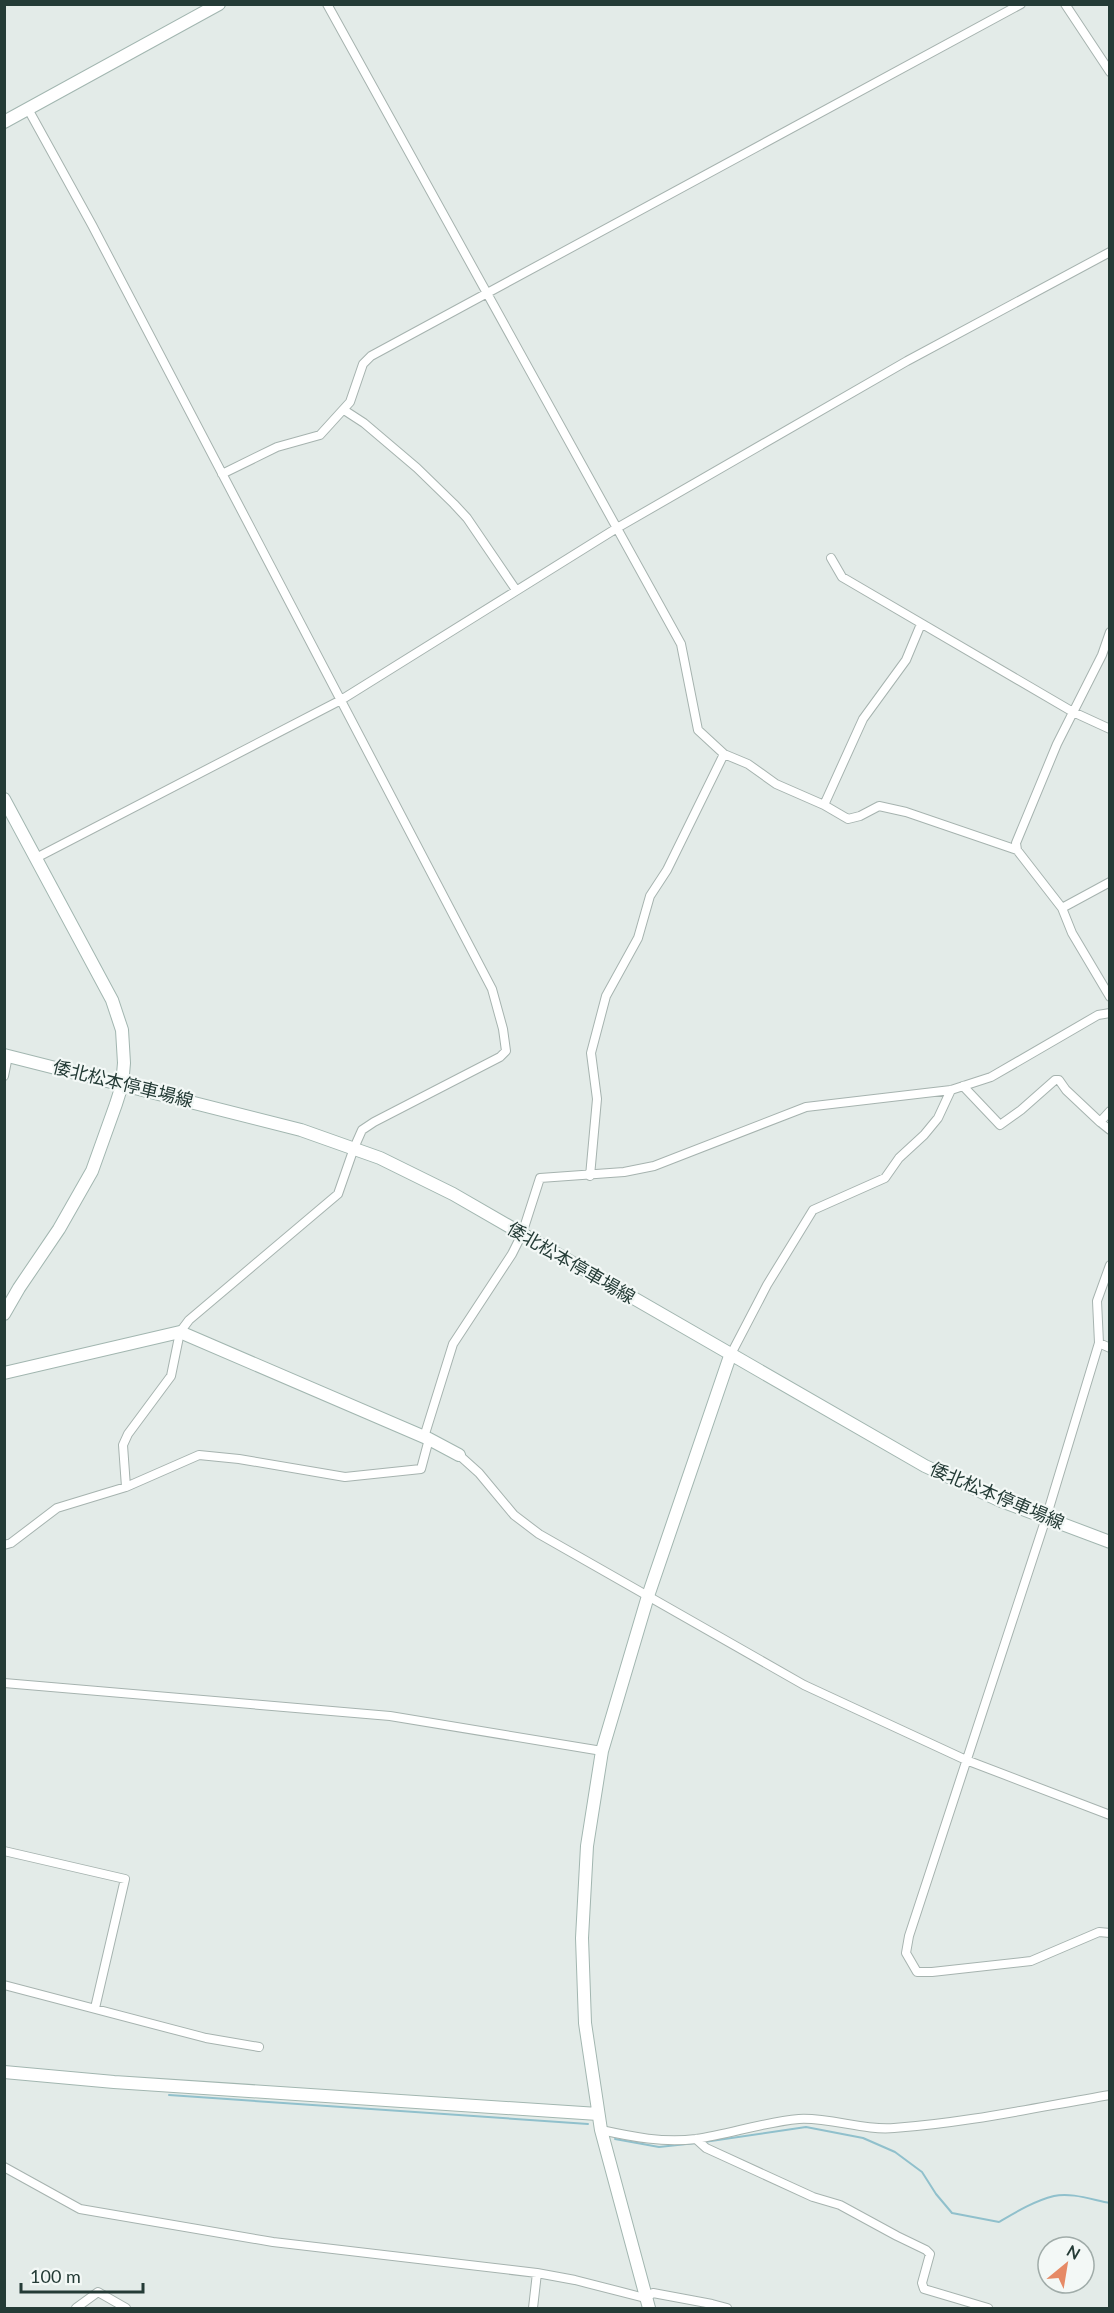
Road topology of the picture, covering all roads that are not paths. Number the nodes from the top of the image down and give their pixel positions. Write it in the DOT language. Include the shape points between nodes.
graph roads {
  1 [pos="219,4"];
  2 [pos="327,4"];
  3 [pos="1021,4"];
  4 [pos="1065,4"];
  5 [pos="1110,72"];
  6 [pos="28,109"];
  7 [pos="4,122"];
  8 [pos="1110,252"];
  9 [pos="487,295"];
  10 [pos="344,410"];
  11 [pos="222,474"];
  12 [pos="617,528"];
  13 [pos="831,558"];
  14 [pos="516,590"];
  15 [pos="921,624"];
  16 [pos="1110,632"];
  17 [pos="341,700"];
  18 [pos="1073,712"];
  19 [pos="1110,729"];
  20 [pos="724,754"];
  21 [pos="4,799"];
  22 [pos="824,805"];
  23 [pos="1017,850"];
  24 [pos="36,858"];
  25 [pos="1110,882"];
  26 [pos="1062,908"];
  27 [pos="1106,985"];
  28 [pos="1110,997"];
  29 [pos="1110,1013"];
  30 [pos="6,1056"];
  31 [pos="4,1076"];
  32 [pos="122,1085"];
  33 [pos="963,1086"];
  34 [pos="951,1090"];
  35 [pos="1110,1111"];
  36 [pos="1100,1122"];
  37 [pos="1110,1130"];
  38 [pos="354,1148"];
  39 [pos="590,1176"];
  40 [pos="522,1234"];
  41 [pos="1110,1265"];
  42 [pos="4,1314"];
  43 [pos="180,1332"];
  44 [pos="1099,1343"];
  45 [pos="1110,1348"];
  46 [pos="730,1356"];
  47 [pos="4,1373"];
  48 [pos="426,1438"];
  49 [pos="459,1455"];
  50 [pos="126,1487"];
  51 [pos="1046,1518"];
  52 [pos="1110,1542"];
  53 [pos="4,1545"];
  54 [pos="648,1596"];
  55 [pos="4,1683"];
  56 [pos="602,1750"];
  57 [pos="966,1760"];
  58 [pos="1110,1815"];
  59 [pos="4,1851"];
  60 [pos="1110,1933"];
  61 [pos="4,1986"];
  62 [pos="95,2008"];
  63 [pos="259,2047"];
  64 [pos="4,2072"];
  65 [pos="1110,2095"];
  66 [pos="598,2114"];
  67 [pos="601,2130"];
  68 [pos="696,2139"];
  69 [pos="4,2167"];
  70 [pos="537,2273"];
  71 [pos="647,2303"];
  72 [pos="76,2308"];
  73 [pos="126,2308"];
  74 [pos="533,2308"];
  75 [pos="727,2308"];
  76 [pos="988,2308"];
  1 -- 6 [label="street"];
  2 -- 9 [label="street"];
  3 -- 9 [label="street"];
  4 -- 5 [label="street"];
  6 -- 7 [label="street"];
  6 -- 11 [label="street"];
  8 -- 12 [label="street" via="908,361"];
  9 -- 10 [label="street" via="371,356 363,364"];
  9 -- 12 [label="street"];
  10 -- 11 [label="street" via="320,435 277,447"];
  10 -- 14 [label="street" via="417,468 454,504"];
  11 -- 17 [label="street"];
  12 -- 14 [label="street"];
  12 -- 20 [label="street" via="681,644 698,730"];
  13 -- 15 [label="street" via="842,577"];
  14 -- 17 [label="street"];
  15 -- 18 [label="street"];
  15 -- 22 [label="street" via="906,660 863,719"];
  16 -- 18 [label="street"];
  17 -- 24 [label="street"];
  17 -- 38 [label="street" via="492,989 506,1051 374,1122 363,1130"];
  18 -- 19 [label="street"];
  18 -- 23 [label="street" via="1016,843"];
  20 -- 22 [label="street" via="748,764 776,784"];
  20 -- 39 [label="street" via="667,870 650,896 638,938 606,996 591,1053 597,1100"];
  21 -- 24 [label="street"];
  22 -- 23 [label="street" via="848,819 879,806 906,812"];
  23 -- 26 [label="street"];
  24 -- 32 [label="street" via="112,999 122,1030"];
  25 -- 26 [label="street"];
  26 -- 27 [label="street" via="1072,933"];
  27 -- 28 [label="street"];
  29 -- 33 [label="street" via="1098,1015 991,1077"];
  30 -- 31 [label="street"];
  30 -- 32 [label="street, 倭北松本停車場線"];
  32 -- 38 [label="street, 倭北松本停車場線" via="301,1130"];
  32 -- 42 [label="street" via="92,1171"];
  33 -- 34 [label="street"];
  33 -- 36 [label="street" via="1000,1125 1059,1080"];
  34 -- 39 [label="street" via="806,1107 654,1166"];
  34 -- 46 [label="street" via="938,1118 885,1178 813,1210"];
  35 -- 36 [label="street"];
  36 -- 37 [label="street"];
  38 -- 40 [label="street, 倭北松本停車場線" via="435,1185"];
  38 -- 43 [label="street" via="338,1194 189,1320"];
  39 -- 40 [label="street" via="540,1178"];
  40 -- 46 [label="street, 倭北松本停車場線"];
  40 -- 48 [label="street" via="453,1344"];
  41 -- 44 [label="street" via="1097,1301"];
  43 -- 47 [label="street"];
  43 -- 48 [label="street"];
  43 -- 50 [label="street" via="171,1376 123,1445"];
  44 -- 45 [label="street"];
  44 -- 51 [label="street"];
  46 -- 51 [label="street, 倭北松本停車場線" via="925,1466"];
  46 -- 54 [label="street"];
  48 -- 49 [label="street"];
  48 -- 50 [label="street" via="421,1469 345,1477 199,1455"];
  49 -- 54 [label="street" via="513,1515"];
  50 -- 53 [label="street" via="57,1508"];
  51 -- 52 [label="street, 倭北松本停車場線"];
  51 -- 57 [label="street"];
  54 -- 56 [label="street"];
  54 -- 57 [label="street" via="804,1685"];
  55 -- 56 [label="street" via="390,1716"];
  56 -- 66 [label="street" via="587,1846 582,1938 585,2023"];
  57 -- 58 [label="street"];
  57 -- 60 [label="street" via="909,1936 906,1953 916,1972 1031,1961 1099,1932"];
  59 -- 62 [label="street" via="125,1880"];
  61 -- 62 [label="street"];
  62 -- 63 [label="street" via="207,2038"];
  64 -- 66 [label="street" via="243,2092"];
  65 -- 68 [label="street" via="910,2127 890,2129 799,2119"];
  66 -- 67 [label="street"];
  67 -- 68 [label="street" via="642,2139"];
  67 -- 71 [label="street"];
  68 -- 76 [label="street" via="706,2148 813,2197 840,2205 927,2250 930,2259 922,2283 924,2289"];
  69 -- 70 [label="street" via="80,2209 273,2242"];
  70 -- 71 [label="street" via="575,2280"];
  70 -- 74 [label="street"];
  71 -- 75 [label="street" via="652,2293"];
  72 -- 73 [label="street" via="98,2292"];
}
